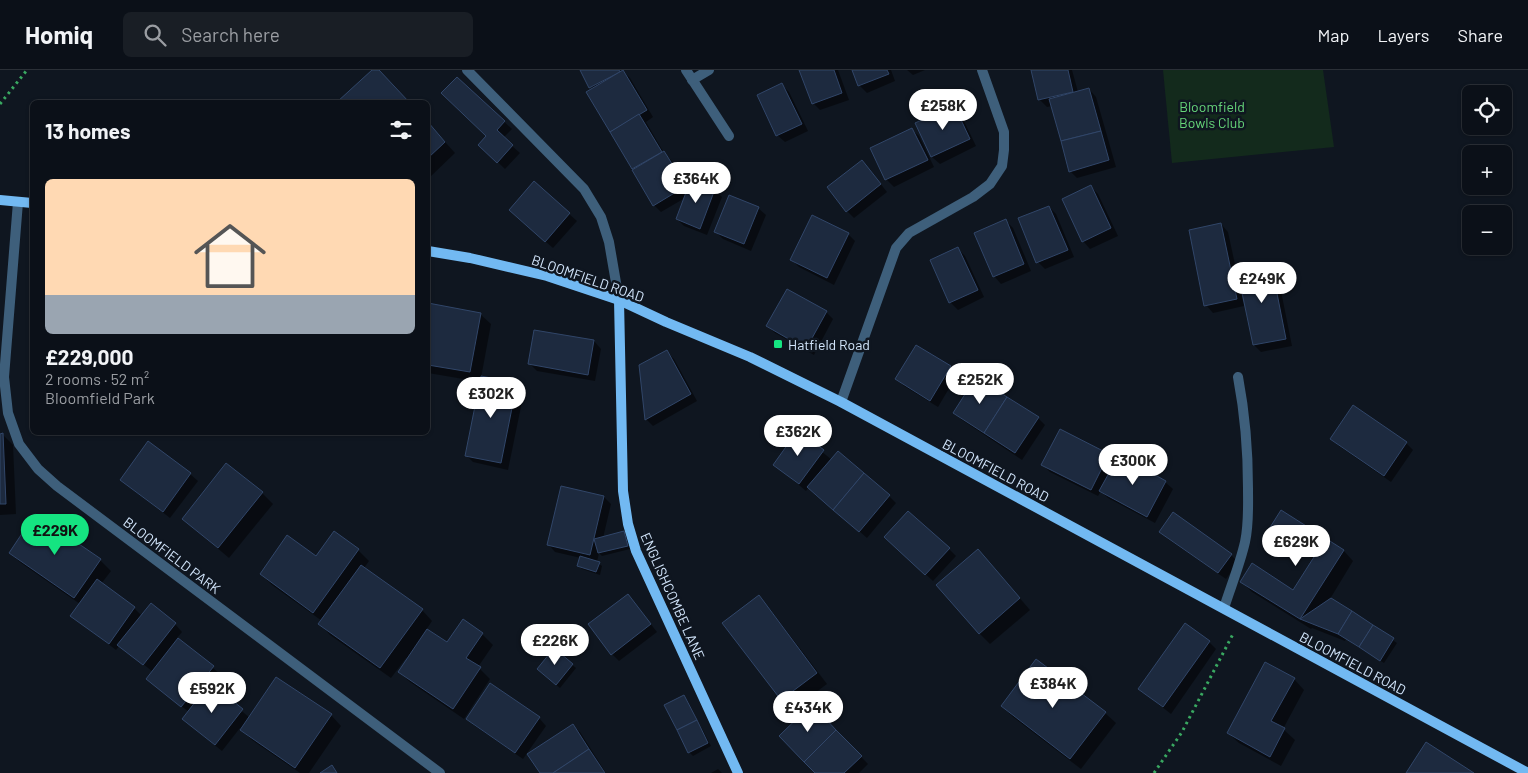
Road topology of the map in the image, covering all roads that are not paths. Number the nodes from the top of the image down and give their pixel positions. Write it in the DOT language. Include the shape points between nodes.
graph roads {
  1 [pos="467,70"];
  2 [pos="686,70"];
  3 [pos="709,70"];
  4 [pos="982,70"];
  5 [pos="692,80"];
  6 [pos="729,136"];
  7 [pos="0,200"];
  8 [pos="18,202"];
  9 [pos="30,203"];
  10 [pos="430,251"];
  11 [pos="619,300"];
  12 [pos="1238,377"];
  13 [pos="841,402"];
  14 [pos="1224,608"];
  15 [pos="440,773"];
  16 [pos="738,773"];
  17 [pos="1528,773"];
  1 -- 11 [label="street" via="584,189 601,217 609,242"];
  2 -- 5 [label="street"];
  3 -- 5 [label="street"];
  4 -- 13 [label="street" via="1004,132 1002,166 990,184 909,233 896,248"];
  5 -- 6 [label="street"];
  7 -- 8 [label="street"];
  8 -- 9 [label="street"];
  8 -- 15 [label="street, BLOOMFIELD PARK" via="4,377 8,413 19,444 57,486"];
  10 -- 11 [label="street, BLOOMFIELD ROAD" via="547,276"];
  11 -- 13 [label="street, BLOOMFIELD ROAD" via="750,356"];
  11 -- 16 [label="street, ENGLISHCOMBE LANE" via="623,491 628,524 636,551"];
  12 -- 14 [label="street" via="1248,450 1248,514 1246,540"];
  13 -- 14 [label="street, BLOOMFIELD ROAD"];
  14 -- 17 [label="street, BLOOMFIELD ROAD"];
}
